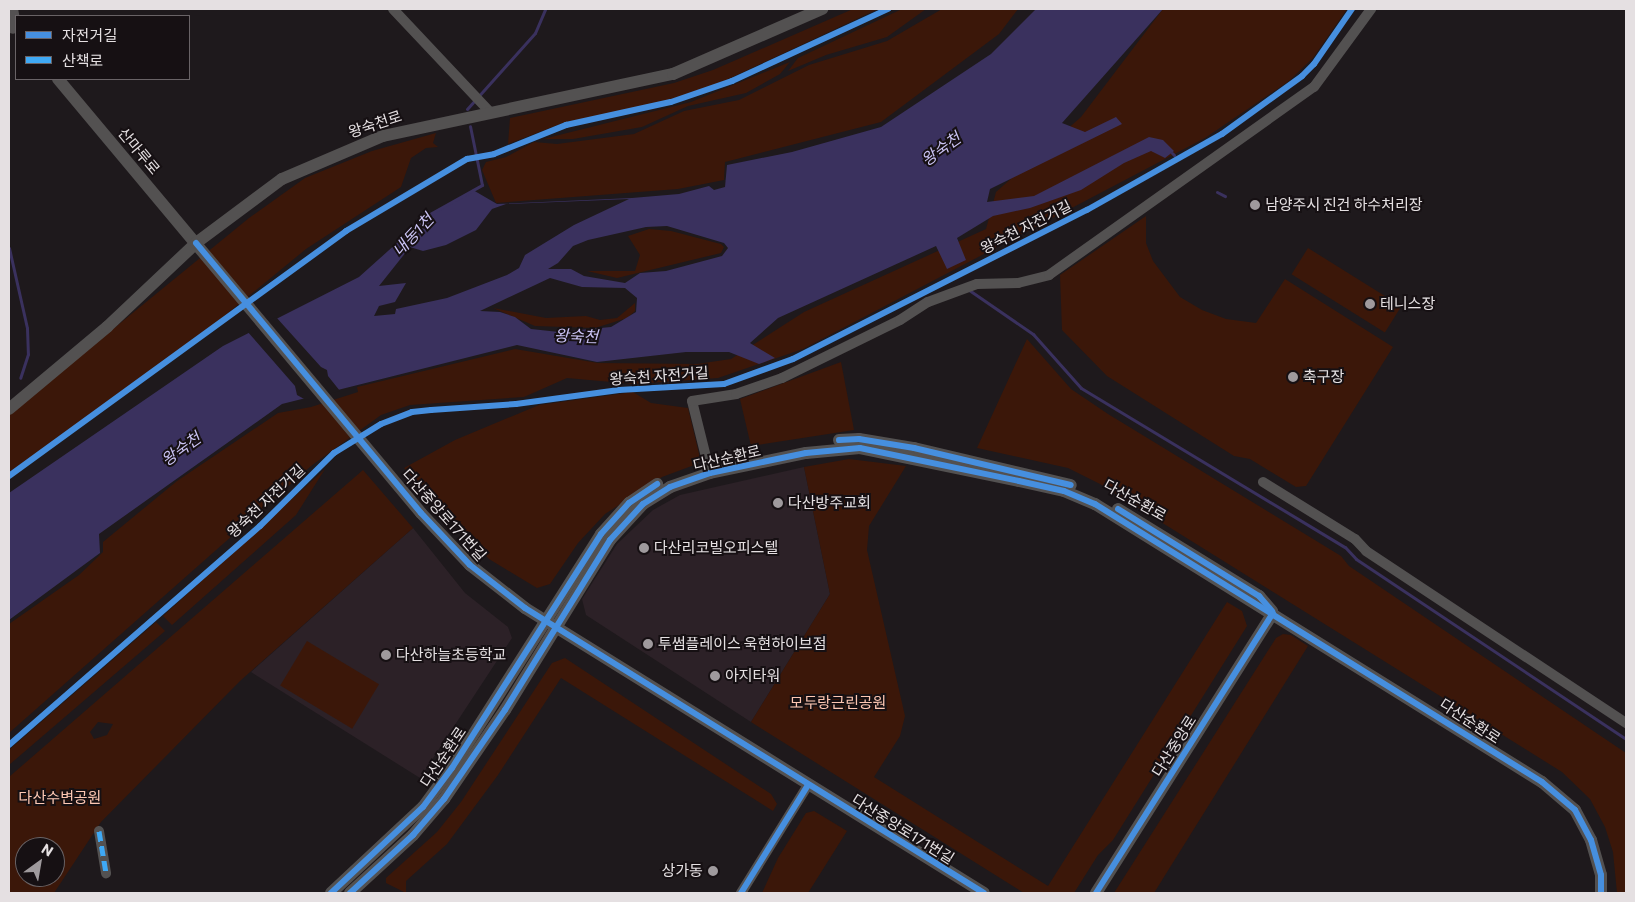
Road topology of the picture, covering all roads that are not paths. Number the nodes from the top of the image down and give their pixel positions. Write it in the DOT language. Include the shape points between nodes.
graph roads {
  1 [pos="10,9"];
  2 [pos="393,9"];
  3 [pos="822,9"];
  4 [pos="1371,9"];
  5 [pos="13,30"];
  6 [pos="59,80"];
  7 [pos="491,113"];
  8 [pos="199,248"];
  9 [pos="9,409"];
  10 [pos="709,470"];
  11 [pos="1263,482"];
  12 [pos="1273,613"];
  13 [pos="551,624"];
  14 [pos="1626,723"];
  15 [pos="808,785"];
  16 [pos="99,830"];
  17 [pos="106,874"];
  18 [pos="331,893"];
  19 [pos="350,893"];
  20 [pos="741,893"];
  21 [pos="984,893"];
  22 [pos="1096,893"];
  23 [pos="1601,893"];
  1 -- 5 [label="main road"];
  2 -- 7 [label="street"];
  3 -- 7 [label="street, 왕숙천로" via="673,74"];
  4 -- 10 [label="street" via="1314,88 1049,275 1018,283 977,284 928,302 900,320 782,378 736,394 692,401"];
  6 -- 8 [label="street, 산마루로"];
  7 -- 8 [label="street, 왕숙천로" via="383,136 282,179"];
  8 -- 9 [label="street, 왕숙천로"];
  8 -- 13 [label="street, 다산중앙로171번길" via="470,565"];
  10 -- 12 [label="street, 다산순환로" via="812,444 859,439 914,448 1061,482 1107,502 1160,532 1259,596"];
  10 -- 13 [label="street, 다산순환로" via="657,493 629,517"];
  11 -- 14 [label="street" via="1355,539 1366,550"];
  12 -- 22 [label="street, 다산중앙로"];
  12 -- 23 [label="street, 다산순환로" via="1542,782 1575,810 1591,840 1601,875"];
  13 -- 15 [label="street, 다산중앙로171번길"];
  13 -- 18 [label="street, 다산순환로" via="424,807"];
  13 -- 19 [label="street, 다산순환로" via="444,799 412,836"];
  15 -- 20 [label="street"];
  15 -- 21 [label="street, 다산중앙로171번길"];
  16 -- 17 [label="street"];
}
